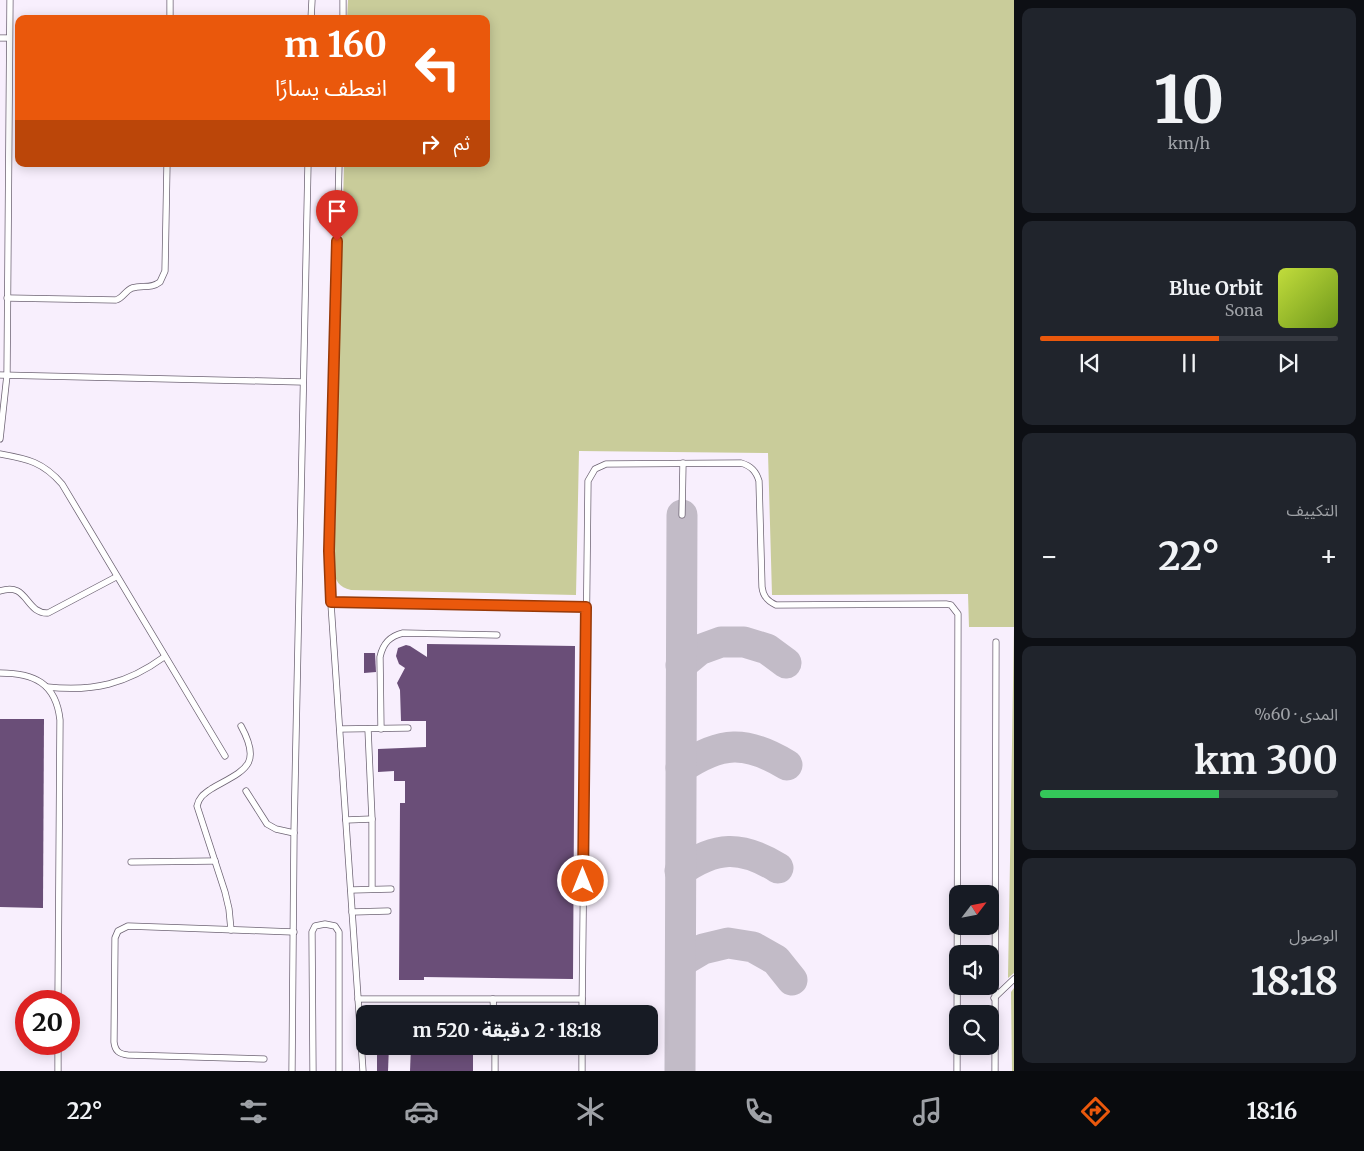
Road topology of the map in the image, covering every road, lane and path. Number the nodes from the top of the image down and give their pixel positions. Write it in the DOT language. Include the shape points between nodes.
graph roads {
  1 [pos="10,0"];
  2 [pos="170,0"];
  3 [pos="312,0"];
  4 [pos="343,0"];
  5 [pos="170,15"];
  6 [pos="311,15"];
  7 [pos="343,15"];
  8 [pos="0,38"];
  9 [pos="9,38"];
  10 [pos="167,167"];
  11 [pos="308,167"];
  12 [pos="339,167"];
  13 [pos="8,298"];
  14 [pos="3,375"];
  15 [pos="303,382"];
  16 [pos="0,439"];
  17 [pos="0,454"];
  18 [pos="683,463"];
  19 [pos="682,515"];
  20 [pos="116,577"];
  21 [pos="0,591"];
  22 [pos="331,602"];
  23 [pos="586,607"];
  24 [pos="497,635"];
  25 [pos="996,642"];
  26 [pos="164,657"];
  27 [pos="0,673"];
  28 [pos="47,687"];
  29 [pos="241,726"];
  30 [pos="381,728"];
  31 [pos="408,728"];
  32 [pos="340,729"];
  33 [pos="368,729"];
  34 [pos="225,756"];
  35 [pos="246,791"];
  36 [pos="372,819"];
  37 [pos="346,820"];
  38 [pos="294,833"];
  39 [pos="215,861"];
  40 [pos="131,862"];
  41 [pos="372,889"];
  42 [pos="391,889"];
  43 [pos="351,890"];
  44 [pos="388,911"];
  45 [pos="352,912"];
  46 [pos="231,930"];
  47 [pos="294,932"];
  48 [pos="1014,979"];
  49 [pos="58,990"];
  50 [pos="994,998"];
  51 [pos="358,999"];
  52 [pos="493,999"];
  53 [pos="582,999"];
  54 [pos="493,1005"];
  55 [pos="582,1005"];
  56 [pos="58,1055"];
  57 [pos="494,1055"];
  58 [pos="582,1055"];
  59 [pos="264,1059"];
  60 [pos="58,1071"];
  61 [pos="292,1071"];
  62 [pos="312,1071"];
  63 [pos="338,1071"];
  64 [pos="363,1071"];
  65 [pos="495,1071"];
  66 [pos="582,1071"];
  67 [pos="957,1071"];
  68 [pos="994,1071"];
  1 -- 9 [label="lane"];
  2 -- 5 [label="lane"];
  3 -- 6 [label="lane"];
  4 -- 7 [label="lane"];
  8 -- 9 [label="lane"];
  9 -- 13 [label="lane"];
  10 -- 13 [label="lane" via="165,271 160,282 149,288 131,289 116,300"];
  11 -- 15 [label="lane"];
  12 -- 22 [label="lane" via="329,557"];
  13 -- 14 [label="lane"];
  14 -- 15 [label="lane"];
  14 -- 16 [label="lane"];
  15 -- 38 [label="lane"];
  17 -- 20 [label="lane" via="32,461 54,475"];
  18 -- 19 [label="lane"];
  18 -- 23 [label="lane" via="606,464 591,474 588,487"];
  18 -- 67 [label="lane" via="741,463 754,471 760,488 762,587 770,602 946,604 958,614"];
  20 -- 21 [label="lane" via="48,613 36,611 21,592 10,588"];
  20 -- 26 [label="lane"];
  22 -- 23 [label="lane"];
  22 -- 32 [label="lane"];
  23 -- 53 [label="lane"];
  24 -- 30 [label="lane" via="403,633 390,638 380,657"];
  25 -- 50 [label="lane"];
  26 -- 28 [label="lane" via="138,674 109,684 78,689"];
  26 -- 34 [label="lane"];
  27 -- 28 [label="lane" via="28,675"];
  28 -- 49 [label="lane" via="54,697 60,720"];
  29 -- 39 [label="lane" via="251,747 249,761 241,772 205,793 198,801 198,811"];
  30 -- 31 [label="lane"];
  30 -- 33 [label="lane"];
  32 -- 33 [label="lane"];
  32 -- 37 [label="lane"];
  33 -- 36 [label="lane"];
  35 -- 38 [label="lane" via="267,824"];
  36 -- 37 [label="lane"];
  36 -- 41 [label="lane"];
  37 -- 43 [label="lane"];
  38 -- 47 [label="lane"];
  39 -- 40 [label="lane"];
  39 -- 46 [label="lane" via="228,900"];
  41 -- 42 [label="lane"];
  41 -- 43 [label="lane"];
  43 -- 45 [label="lane"];
  44 -- 45 [label="lane"];
  45 -- 51 [label="lane"];
  46 -- 47 [label="lane"];
  46 -- 59 [label="lane" via="128,926 118,931 115,938 114,1047 120,1054 128,1055"];
  47 -- 61 [label="lane"];
  48 -- 50 [label="lane"];
  50 -- 68 [label="lane"];
  51 -- 52 [label="lane"];
  51 -- 64 [label="lane"];
  52 -- 53 [label="lane"];
  52 -- 54 [label="lane"];
  53 -- 55 [label="lane"];
  56 -- 60 [label="lane"];
  57 -- 65 [label="lane"];
  58 -- 66 [label="lane"];
  62 -- 63 [label="lane" via="312,932 316,926 325,924 335,926 339,932"];
}
